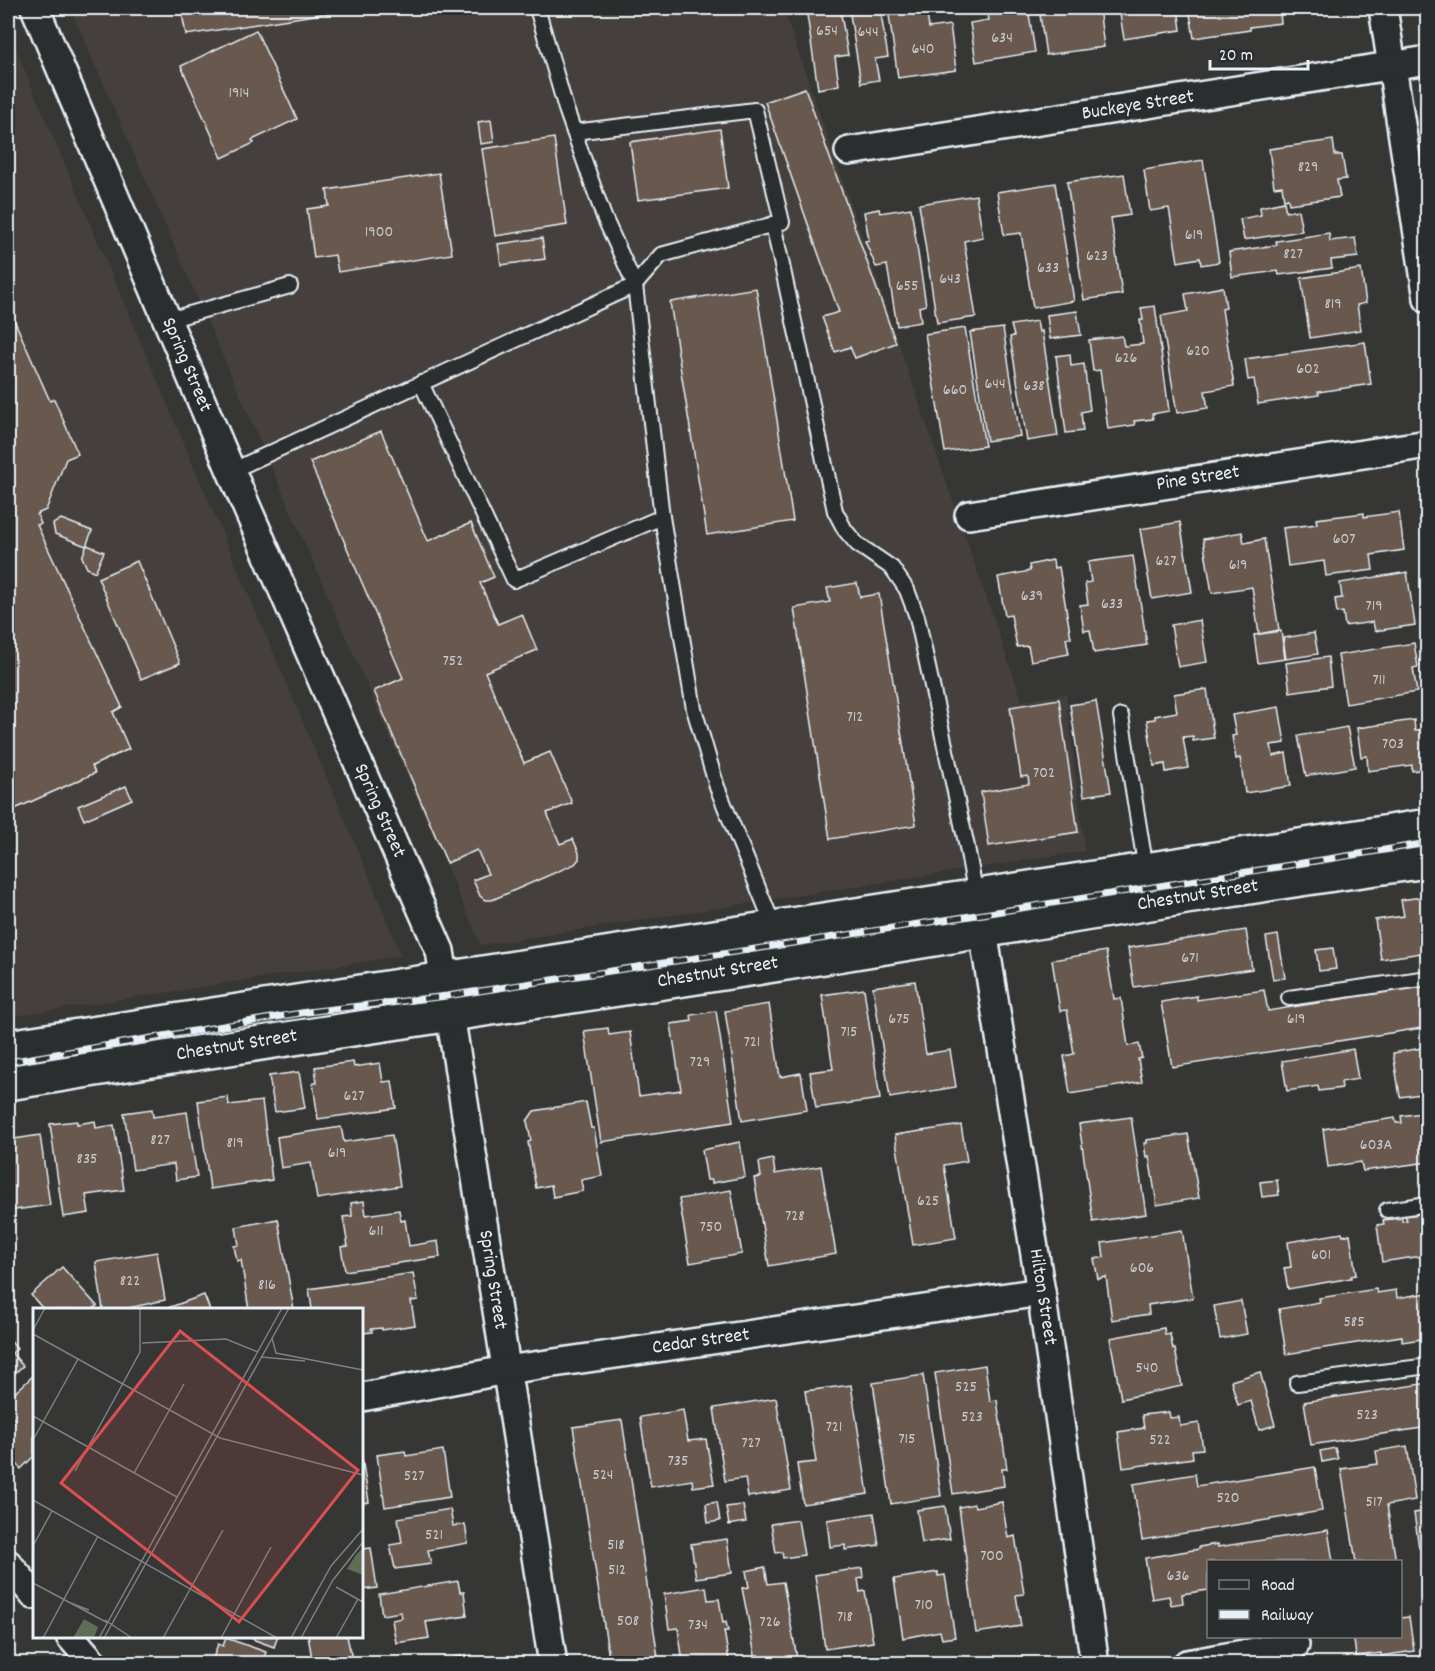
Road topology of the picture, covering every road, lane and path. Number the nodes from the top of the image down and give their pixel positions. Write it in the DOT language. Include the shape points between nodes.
graph roads {
  1 [pos="35,8"];
  2 [pos="537,8"];
  3 [pos="1383,8"];
  4 [pos="1428,60"];
  5 [pos="1393,66"];
  6 [pos="574,132"];
  7 [pos="849,152"];
  8 [pos="773,224"];
  9 [pos="635,285"];
  10 [pos="290,286"];
  11 [pos="1428,299"];
  12 [pos="168,320"];
  13 [pos="421,383"];
  14 [pos="1428,444"];
  15 [pos="231,471"];
  16 [pos="969,515"];
  17 [pos="662,517"];
  18 [pos="1120,716"];
  19 [pos="1428,826"];
  20 [pos="1428,861"];
  21 [pos="1146,870"];
  22 [pos="976,896"];
  23 [pos="774,927"];
  24 [pos="983,931"];
  25 [pos="1428,978"];
  26 [pos="444,979"];
  27 [pos="1289,998"];
  28 [pos="449,1015"];
  29 [pos="8,1047"];
  30 [pos="8,1083"];
  31 [pos="1428,1204"];
  32 [pos="1387,1210"];
  33 [pos="1041,1292"];
  34 [pos="1428,1366"];
  35 [pos="506,1370"];
  36 [pos="1297,1383"];
  37 [pos="363,1396"];
  38 [pos="8,1564"];
  39 [pos="33,1594"];
  40 [pos="72,1638"];
  41 [pos="1295,1645"];
  42 [pos="94,1664"];
  43 [pos="553,1664"];
  44 [pos="1095,1664"];
  45 [pos="1187,1664"];
  1 -- 12 [label="street, Spring Street"];
  2 -- 6 [label="lane"];
  3 -- 5 [label="street"];
  4 -- 5 [label="street, Buckeye Street"];
  5 -- 7 [label="street, Buckeye Street"];
  5 -- 11 [label="street"];
  6 -- 8 [label="lane" via="755,110 782,222"];
  6 -- 9 [label="lane" via="604,218"];
  8 -- 9 [label="lane" via="660,255"];
  8 -- 22 [label="lane" via="835,511 857,544 892,568 907,590 917,617"];
  9 -- 13 [label="lane"];
  9 -- 17 [label="lane"];
  10 -- 12 [label="lane"];
  12 -- 15 [label="street, Spring Street"];
  13 -- 15 [label="lane"];
  13 -- 17 [label="lane" via="514,580"];
  14 -- 16 [label="street, Pine Street"];
  15 -- 26 [label="street, Spring Street" via="440,951"];
  17 -- 23 [label="lane" via="694,709 717,788"];
  18 -- 21 [label="lane"];
  19 -- 21 [label="street, Chestnut Street"];
  20 -- 24 [label="street, Chestnut Street"];
  21 -- 22 [label="street, Chestnut Street"];
  22 -- 23 [label="street, Chestnut Street"];
  23 -- 26 [label="street, Chestnut Street"];
  24 -- 28 [label="street, Chestnut Street"];
  24 -- 33 [label="street, Hilton Street"];
  25 -- 27 [label="lane"];
  26 -- 28 [label="street, Spring Street"];
  26 -- 29 [label="street, Chestnut Street"];
  28 -- 30 [label="street, Chestnut Street"];
  28 -- 35 [label="street, Spring Street"];
  31 -- 32 [label="lane"];
  33 -- 35 [label="street, Cedar Street"];
  33 -- 44 [label="street, Hilton Street"];
  34 -- 36 [label="lane"];
  35 -- 37 [label="street, Cedar Street"];
  35 -- 43 [label="street, Spring Street"];
  38 -- 39 [label="street"];
  40 -- 42 [label="street"];
  41 -- 45 [label="street"];
}
